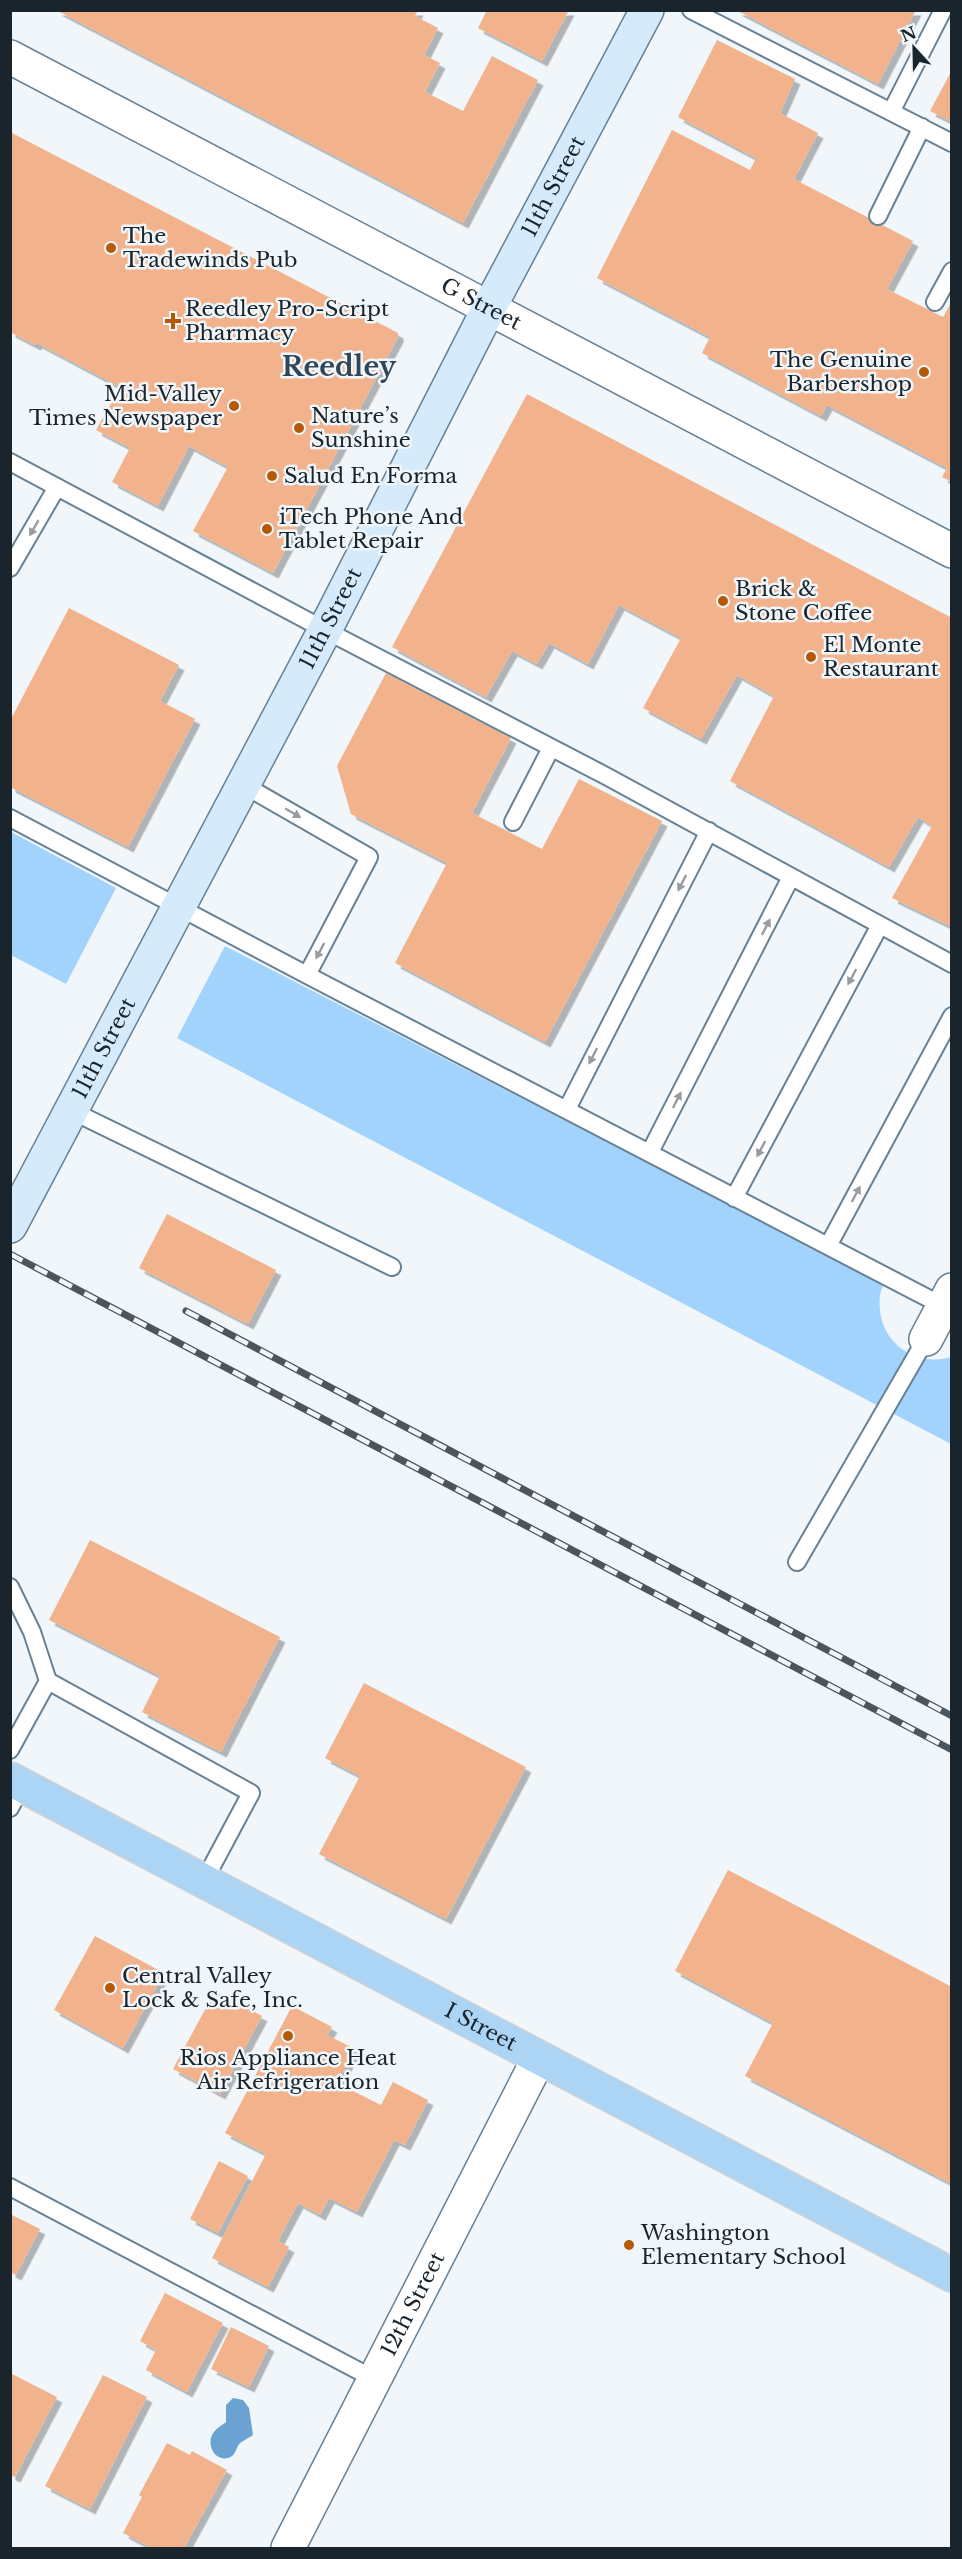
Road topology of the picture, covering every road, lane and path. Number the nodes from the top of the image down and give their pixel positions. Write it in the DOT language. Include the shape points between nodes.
graph roads {
  1 [pos="647,10"];
  2 [pos="691,10"];
  3 [pos="943,10"];
  4 [pos="10,57"];
  5 [pos="891,112"];
  6 [pos="921,127"];
  7 [pos="951,142"];
  8 [pos="878,216"];
  9 [pos="951,271"];
  10 [pos="935,302"];
  11 [pos="489,308"];
  12 [pos="10,462"];
  13 [pos="57,487"];
  14 [pos="951,551"];
  15 [pos="10,568"];
  16 [pos="325,630"];
  17 [pos="551,748"];
  18 [pos="242,784"];
  19 [pos="10,818"];
  20 [pos="513,822"];
  21 [pos="709,831"];
  22 [pos="791,878"];
  23 [pos="177,907"];
  24 [pos="880,926"];
  25 [pos="951,964"];
  26 [pos="307,975"];
  27 [pos="951,1016"];
  28 [pos="567,1109"];
  29 [pos="70,1110"];
  30 [pos="650,1152"];
  31 [pos="735,1198"];
  32 [pos="10,1226"];
  33 [pos="828,1246"];
  34 [pos="392,1267"];
  35 [pos="947,1298"];
  36 [pos="926,1339"];
  37 [pos="797,1562"];
  38 [pos="10,1587"];
  39 [pos="48,1681"];
  40 [pos="10,1750"];
  41 [pos="14,1791"];
  42 [pos="204,1881"];
  43 [pos="539,2058"];
  44 [pos="10,2187"];
  45 [pos="951,2275"];
  46 [pos="376,2380"];
  47 [pos="288,2548"];
  1 -- 11 [label="main road, 11th Street"];
  2 -- 5 [label="lane"];
  3 -- 5 [label="lane"];
  4 -- 11 [label="street, G Street"];
  5 -- 6 [label="lane"];
  6 -- 7 [label="lane"];
  6 -- 8 [label="lane"];
  9 -- 10 [label="lane"];
  11 -- 14 [label="street, G Street"];
  11 -- 16 [label="main road, 11th Street"];
  12 -- 13 [label="lane"];
  13 -- 15 [label="lane, one-way"];
  13 -- 16 [label="lane"];
  16 -- 17 [label="lane"];
  16 -- 18 [label="main road, 11th Street"];
  17 -- 20 [label="lane"];
  17 -- 21 [label="lane"];
  18 -- 23 [label="main road, 11th Street"];
  18 -- 26 [label="lane, one-way" via="369,857"];
  19 -- 23 [label="lane"];
  21 -- 22 [label="lane"];
  21 -- 28 [label="lane, one-way"];
  22 -- 24 [label="lane"];
  30 -- 22 [label="lane, one-way"];
  23 -- 26 [label="lane"];
  23 -- 29 [label="main road, 11th Street"];
  24 -- 25 [label="lane"];
  24 -- 31 [label="lane, one-way"];
  26 -- 28 [label="lane"];
  33 -- 27 [label="lane, one-way"];
  28 -- 30 [label="lane"];
  29 -- 32 [label="main road, 11th Street"];
  29 -- 34 [label="lane"];
  30 -- 31 [label="lane"];
  31 -- 33 [label="lane"];
  33 -- 35 [label="lane"];
  35 -- 36 [label="street"];
  36 -- 37 [label="lane"];
  38 -- 39 [label="lane" via="32,1632"];
  39 -- 40 [label="lane"];
  39 -- 42 [label="lane" via="251,1792"];
  41 -- 42 [label="main road, I Street"];
  42 -- 43 [label="main road, I Street"];
  43 -- 45 [label="main road, I Street"];
  43 -- 46 [label="street, 12th Street"];
  44 -- 46 [label="lane"];
  46 -- 47 [label="street, 12th Street"];
}
